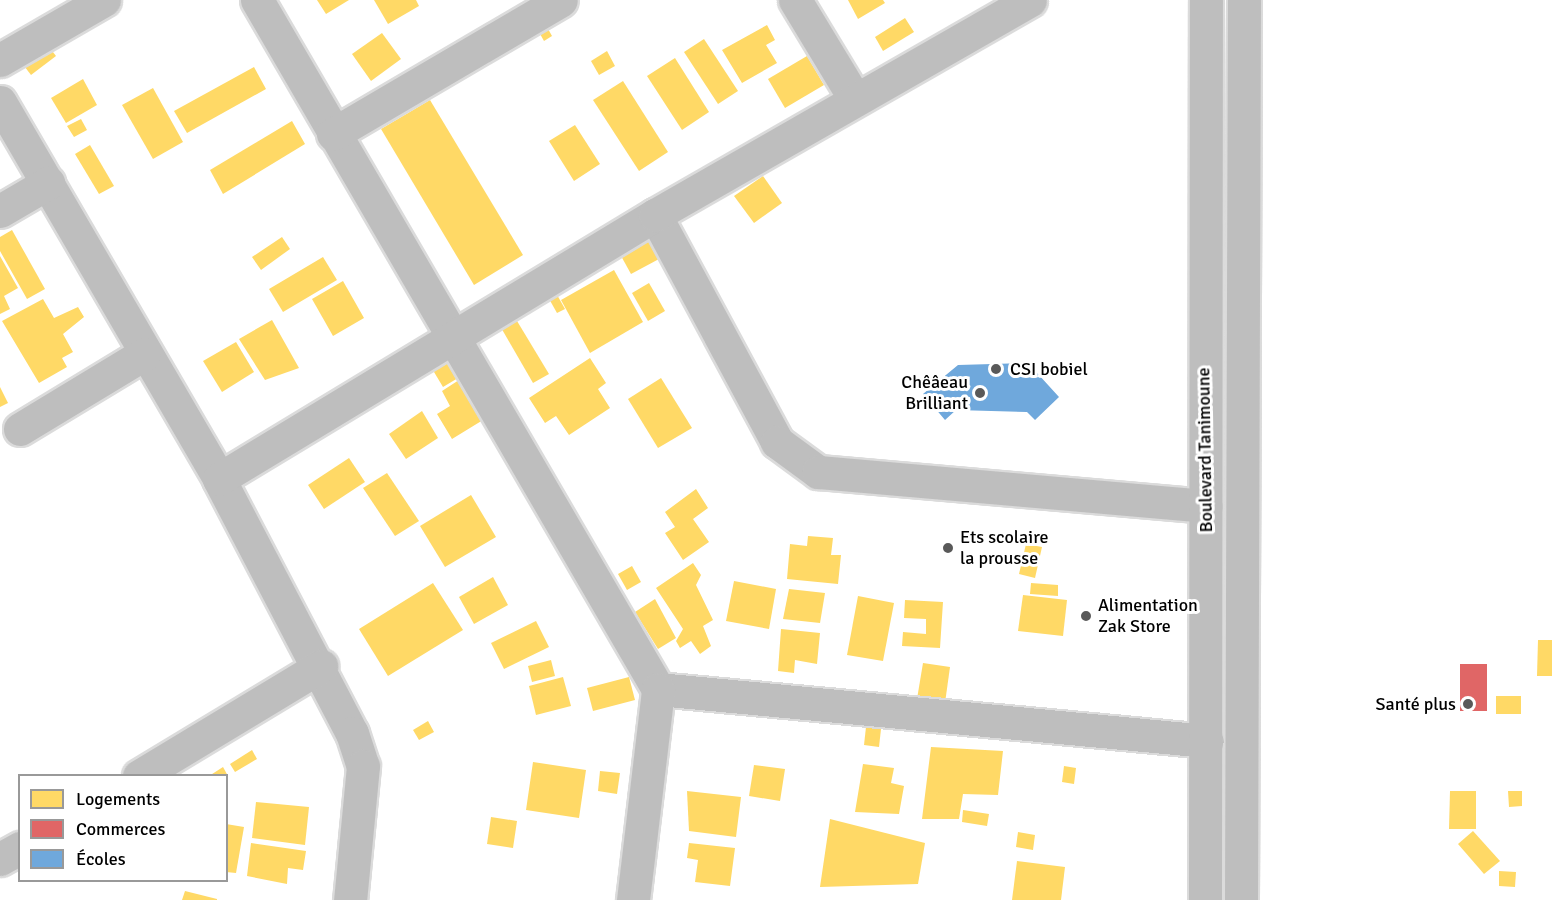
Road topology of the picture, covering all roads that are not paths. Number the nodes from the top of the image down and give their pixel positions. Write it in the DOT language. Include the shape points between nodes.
graph roads {
  1 [pos="104,0"];
  2 [pos="256,0"];
  3 [pos="561,0"];
  4 [pos="795,0"];
  5 [pos="1030,0"];
  6 [pos="1206,0"];
  7 [pos="1244,0"];
  8 [pos="0,60"];
  9 [pos="855,99"];
  10 [pos="0,102"];
  11 [pos="333,134"];
  12 [pos="48,183"];
  13 [pos="0,211"];
  14 [pos="655,215"];
  15 [pos="449,336"];
  16 [pos="144,354"];
  17 [pos="20,429"];
  18 [pos="219,479"];
  19 [pos="1206,506"];
  20 [pos="321,666"];
  21 [pos="658,689"];
  22 [pos="1207,741"];
  23 [pos="143,774"];
  24 [pos="18,849"];
  25 [pos="0,860"];
  26 [pos="350,900"];
  27 [pos="633,900"];
  28 [pos="1205,900"];
  29 [pos="1241,900"];
  1 -- 8 [label="street"];
  2 -- 11 [label="street"];
  3 -- 11 [label="street"];
  4 -- 9 [label="street"];
  5 -- 9 [label="street"];
  6 -- 19 [label="street, Boulevard Tanimoune"];
  7 -- 29 [label="street, Boulevard Tanimoune"];
  9 -- 14 [label="street"];
  10 -- 12 [label="street"];
  11 -- 15 [label="street"];
  12 -- 13 [label="street"];
  12 -- 16 [label="street"];
  14 -- 15 [label="street"];
  14 -- 19 [label="street" via="777,442 818,472"];
  15 -- 18 [label="street"];
  15 -- 21 [label="street"];
  16 -- 17 [label="street"];
  16 -- 18 [label="street"];
  18 -- 20 [label="street"];
  19 -- 22 [label="street, Boulevard Tanimoune"];
  20 -- 23 [label="street"];
  20 -- 26 [label="street" via="363,762"];
  21 -- 22 [label="street"];
  21 -- 27 [label="street"];
  22 -- 28 [label="street, Boulevard Tanimoune"];
  24 -- 25 [label="street"];
}
